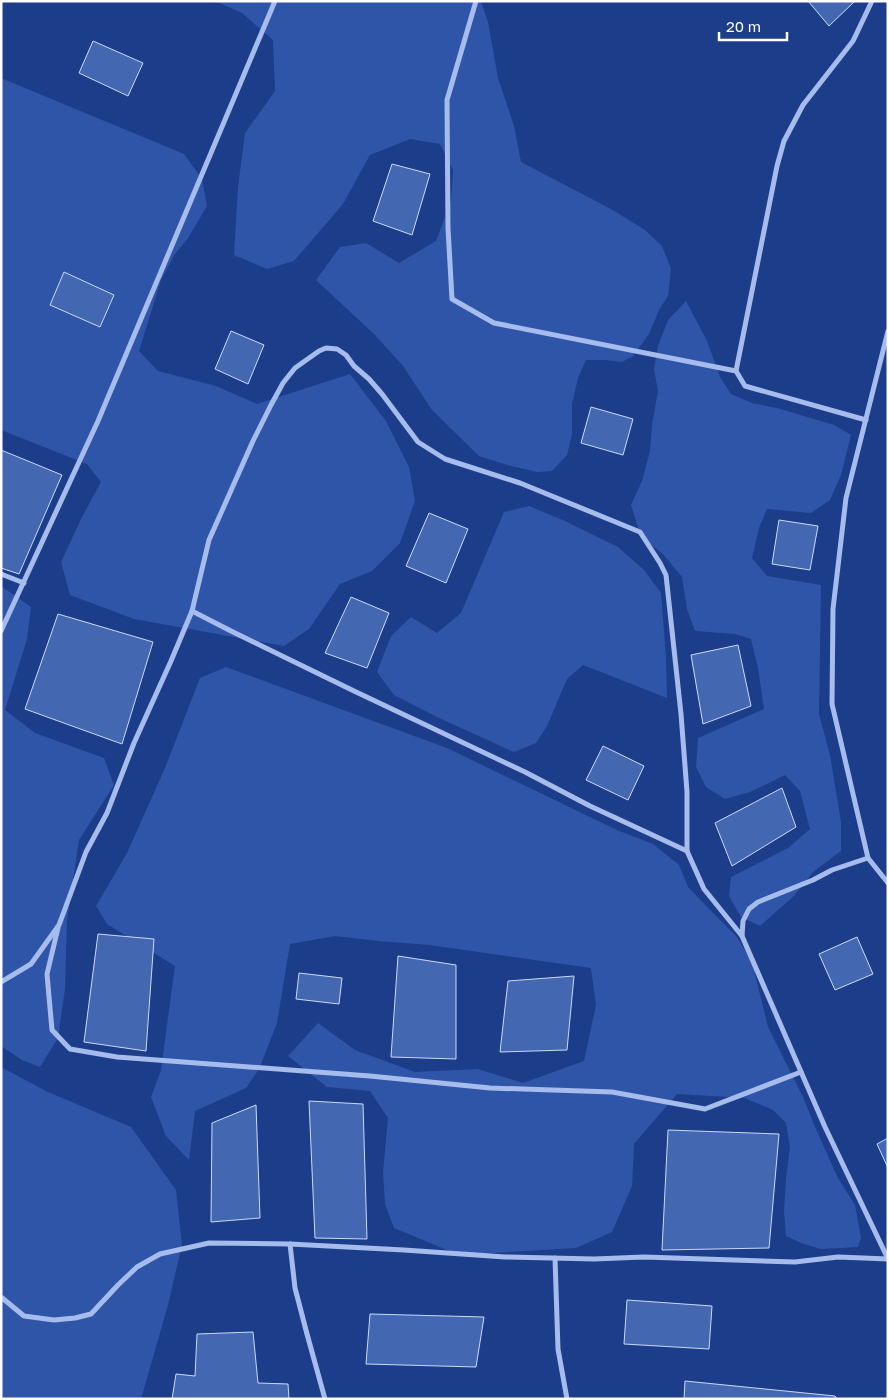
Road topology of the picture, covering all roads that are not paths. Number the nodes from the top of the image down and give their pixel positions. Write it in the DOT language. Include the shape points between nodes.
graph roads {
  1 [pos="275,1"];
  2 [pos="476,1"];
  3 [pos="872,1"];
  4 [pos="888,331"];
  5 [pos="736,371"];
  6 [pos="866,420"];
  7 [pos="1,574"];
  8 [pos="24,583"];
  9 [pos="192,611"];
  10 [pos="1,631"];
  11 [pos="687,851"];
  12 [pos="868,858"];
  13 [pos="888,883"];
  14 [pos="59,925"];
  15 [pos="742,936"];
  16 [pos="1,982"];
  17 [pos="801,1072"];
  18 [pos="290,1244"];
  19 [pos="554,1258"];
  20 [pos="888,1259"];
  21 [pos="1,1297"];
  22 [pos="325,1399"];
  23 [pos="568,1399"];
  1 -- 8 [label="street" via="98,421"];
  2 -- 5 [label="street" via="447,100 452,299 494,324"];
  3 -- 5 [label="street" via="853,41 803,105 784,141"];
  4 -- 6 [label="street"];
  5 -- 6 [label="street" via="745,386"];
  6 -- 12 [label="street" via="846,498 833,609 832,704"];
  7 -- 8 [label="street"];
  8 -- 10 [label="street"];
  9 -- 11 [label="street"];
  9 -- 11 [label="street" via="209,540 271,404 295,368 319,351 337,349 369,379 418,442 445,459 520,483 640,532 666,575 687,792"];
  9 -- 14 [label="street" via="107,813 86,852"];
  11 -- 15 [label="street" via="704,889"];
  12 -- 13 [label="street"];
  12 -- 15 [label="street" via="758,902 749,909 743,921"];
  14 -- 16 [label="street" via="31,964"];
  14 -- 17 [label="street" via="47,974 52,1030 70,1049 117,1057 490,1088 612,1092 705,1109"];
  15 -- 17 [label="street"];
  17 -- 20 [label="street"];
  18 -- 19 [label="street"];
  18 -- 21 [label="street" via="209,1243 160,1254 137,1267 90,1314 75,1318 54,1320 24,1316"];
  18 -- 22 [label="street" via="295,1288"];
  19 -- 20 [label="street" via="795,1262 838,1257"];
  19 -- 23 [label="street" via="558,1349"];
}
